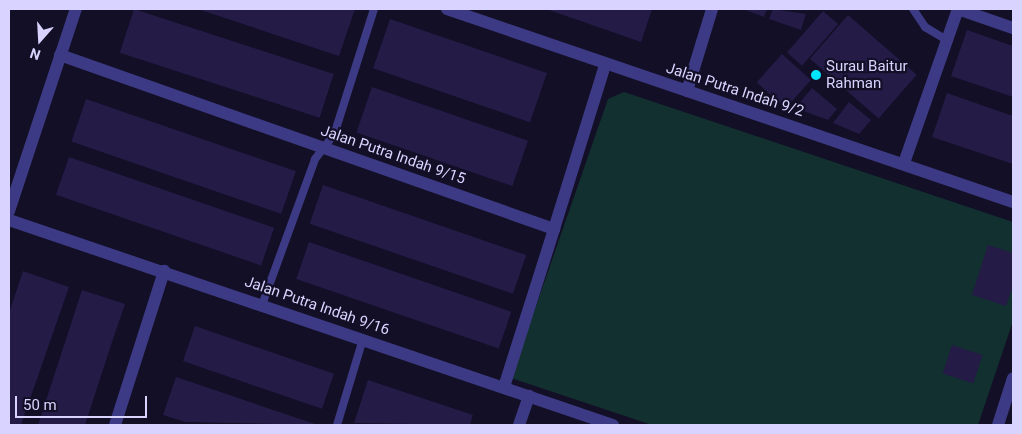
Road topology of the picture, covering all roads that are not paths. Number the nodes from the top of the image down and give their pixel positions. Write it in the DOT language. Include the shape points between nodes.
graph roads {
  1 [pos="76,9"];
  2 [pos="374,9"];
  3 [pos="447,9"];
  4 [pos="712,9"];
  5 [pos="913,9"];
  6 [pos="958,9"];
  7 [pos="1013,28"];
  8 [pos="947,40"];
  9 [pos="60,56"];
  10 [pos="605,65"];
  11 [pos="687,91"];
  12 [pos="325,148"];
  13 [pos="904,163"];
  14 [pos="1013,202"];
  15 [pos="9,211"];
  16 [pos="9,220"];
  17 [pos="554,229"];
  18 [pos="164,271"];
  19 [pos="262,304"];
  20 [pos="362,339"];
  21 [pos="1013,378"];
  22 [pos="504,388"];
  23 [pos="529,396"];
  24 [pos="1009,410"];
  25 [pos="115,425"];
  26 [pos="337,425"];
  27 [pos="519,425"];
  28 [pos="613,425"];
  29 [pos="998,425"];
  1 -- 9 [label="street"];
  2 -- 12 [label="lane" via="334,135"];
  3 -- 10 [label="street, Jalan Putra Indah 9/2"];
  4 -- 11 [label="street"];
  5 -- 8 [label="lane" via="925,27"];
  6 -- 7 [label="street"];
  6 -- 8 [label="street"];
  8 -- 13 [label="street"];
  9 -- 12 [label="street, Jalan Putra Indah 9/15"];
  9 -- 15 [label="street"];
  10 -- 11 [label="street, Jalan Putra Indah 9/2"];
  10 -- 17 [label="street"];
  11 -- 13 [label="street, Jalan Putra Indah 9/2"];
  12 -- 17 [label="street, Jalan Putra Indah 9/15"];
  12 -- 19 [label="lane" via="315,159"];
  13 -- 14 [label="street, Jalan Putra Indah 9/2"];
  16 -- 18 [label="street, Jalan Putra Indah 9/16"];
  17 -- 22 [label="street"];
  18 -- 19 [label="street, Jalan Putra Indah 9/16"];
  18 -- 25 [label="street"];
  19 -- 20 [label="street, Jalan Putra Indah 9/16"];
  20 -- 22 [label="street, Jalan Putra Indah 9/16"];
  20 -- 26 [label="lane"];
  21 -- 24 [label="street"];
  22 -- 23 [label="street, Jalan Putra Indah 9/16"];
  23 -- 27 [label="street"];
  23 -- 28 [label="street, Jalan Putra Indah 9/16"];
  24 -- 29 [label="street"];
}
